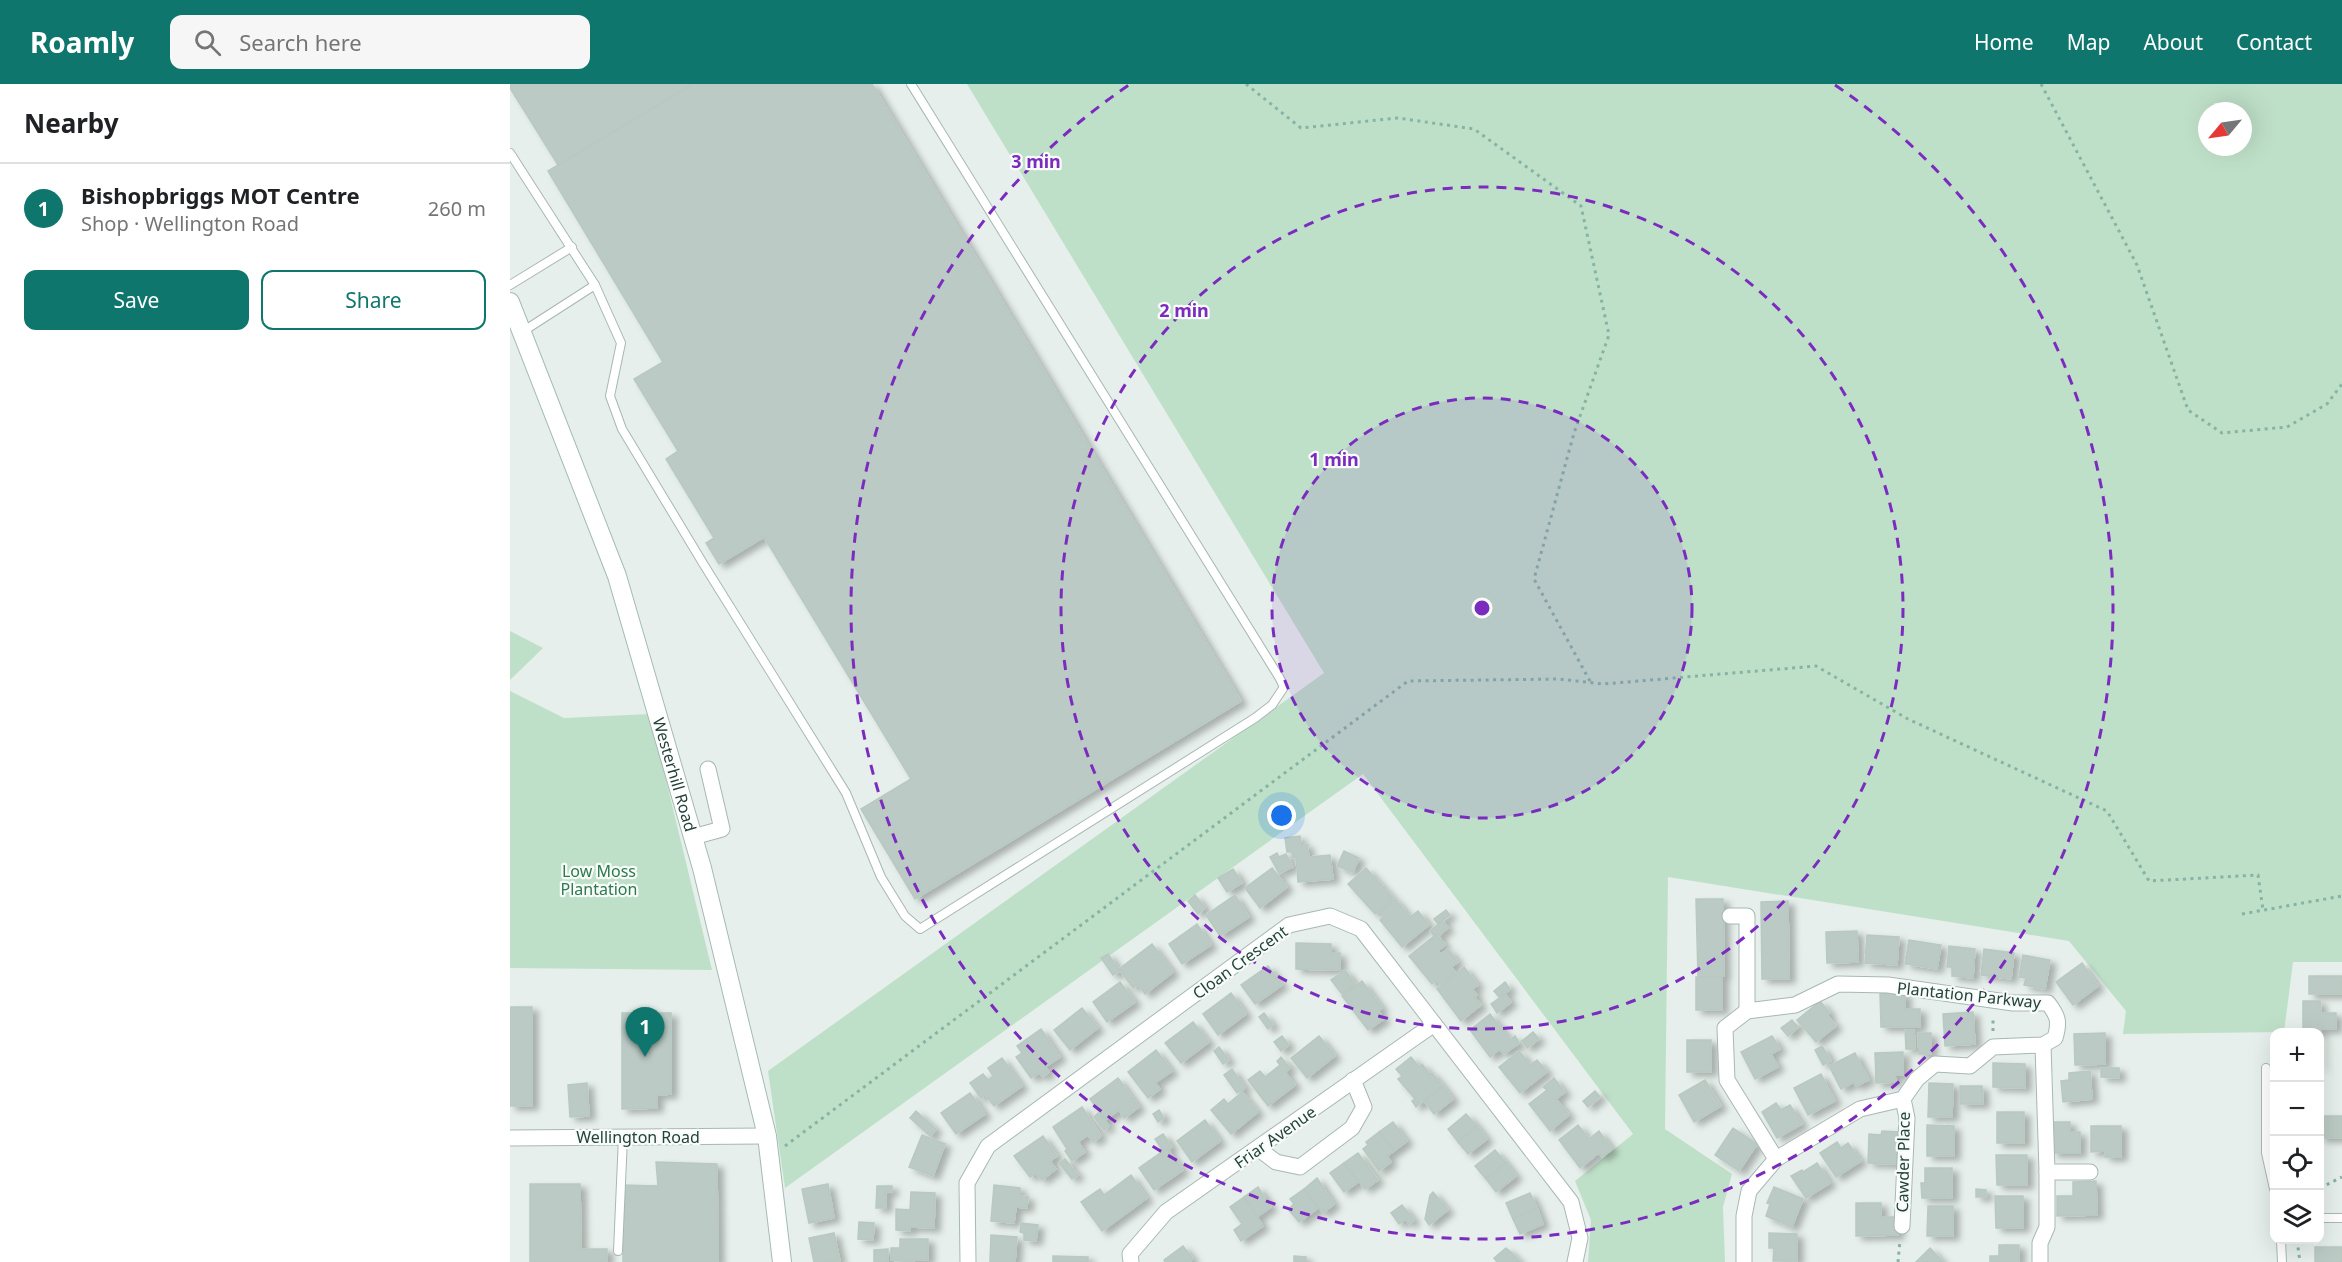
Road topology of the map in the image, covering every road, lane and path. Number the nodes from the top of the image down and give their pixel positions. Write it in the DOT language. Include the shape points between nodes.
graph roads {
  1 [pos="911,84"];
  2 [pos="1246,84"];
  3 [pos="2041,84"];
  4 [pos="510,153"];
  5 [pos="572,247"];
  6 [pos="510,285"];
  7 [pos="595,285"];
  8 [pos="510,302"];
  9 [pos="522,332"];
  10 [pos="2342,384"];
  11 [pos="1591,683"];
  12 [pos="708,769"];
  13 [pos="693,837"];
  14 [pos="2342,897"];
  15 [pos="2263,910"];
  16 [pos="2242,914"];
  17 [pos="1730,916"];
  18 [pos="1993,1000"];
  19 [pos="1748,1011"];
  20 [pos="1434,1024"];
  21 [pos="2043,1045"];
  22 [pos="1993,1047"];
  23 [pos="2266,1068"];
  24 [pos="1353,1080"];
  25 [pos="1903,1099"];
  26 [pos="767,1136"];
  27 [pos="622,1137"];
  28 [pos="510,1138"];
  29 [pos="1259,1149"];
  30 [pos="769,1158"];
  31 [pos="1776,1159"];
  32 [pos="2270,1171"];
  33 [pos="2047,1172"];
  34 [pos="2090,1172"];
  35 [pos="2342,1177"];
  36 [pos="2324,1186"];
  37 [pos="2324,1218"];
  38 [pos="2342,1218"];
  39 [pos="1902,1226"];
  40 [pos="2281,1244"];
  41 [pos="2298,1244"];
  42 [pos="618,1251"];
  43 [pos="782,1262"];
  44 [pos="968,1262"];
  45 [pos="1131,1262"];
  46 [pos="1575,1262"];
  47 [pos="1743,1262"];
  48 [pos="1898,1262"];
  49 [pos="2040,1262"];
  50 [pos="2282,1262"];
  51 [pos="2300,1262"];
  1 -- 7 [label="lane" via="1284,687 1272,705 1255,718 920,929 905,916 881,877 846,793 622,429 610,396 621,343"];
  2 -- 11 [label="path" via="1301,128 1398,118 1473,129 1581,206 1609,335 1574,433 1534,579"];
  3 -- 10 [label="path" via="2137,265 2188,410 2222,433 2287,427 2327,404"];
  4 -- 5 [label="lane"];
  5 -- 6 [label="lane"];
  5 -- 7 [label="lane"];
  7 -- 9 [label="lane"];
  8 -- 9 [label="street, Westerhill Road"];
  9 -- 13 [label="street, Westerhill Road" via="617,576"];
  11 -- 15 [label="path" via="1816,666 1908,719 2107,811 2149,881 2258,875"];
  11 -- 30 [label="path" via="1559,679 1408,681"];
  12 -- 13 [label="street" via="722,829"];
  13 -- 26 [label="street, Westerhill Road"];
  14 -- 15 [label="path"];
  15 -- 16 [label="path"];
  17 -- 19 [label="street" via="1747,916"];
  18 -- 19 [label="street, Plantation Parkway" via="1888,986 1838,984 1795,1005"];
  18 -- 21 [label="street, Plantation Parkway" via="2048,1003 2060,1023 2055,1038"];
  18 -- 22 [label="path"];
  19 -- 31 [label="street" via="1725,1028 1726,1080"];
  20 -- 24 [label="street, Friar Avenue"];
  20 -- 44 [label="street, Cloan Crescent" via="1361,929 1330,916 1289,926 988,1146 967,1183"];
  20 -- 46 [label="street, Cloan Crescent" via="1571,1202 1580,1238"];
  21 -- 22 [label="street"];
  21 -- 33 [label="street"];
  22 -- 25 [label="street" via="1970,1065 1935,1064 1917,1079"];
  23 -- 32 [label="lane" via="2266,1153"];
  24 -- 29 [label="street, Friar Avenue"];
  24 -- 29 [label="street" via="1364,1107 1352,1128 1300,1167 1276,1162"];
  25 -- 31 [label="street" via="1860,1109"];
  25 -- 39 [label="street, Cawder Place" via="1906,1118"];
  26 -- 27 [label="street, Wellington Road"];
  26 -- 30 [label="street, Westerhill Road"];
  27 -- 28 [label="street, Wellington Road"];
  27 -- 42 [label="lane"];
  29 -- 45 [label="street, Friar Avenue" via="1166,1212 1130,1254"];
  30 -- 43 [label="street, Westerhill Road"];
  31 -- 47 [label="street" via="1749,1191"];
  33 -- 34 [label="street"];
  33 -- 49 [label="street" via="2047,1227 2040,1244"];
  35 -- 36 [label="path"];
  37 -- 38 [label="lane"];
  39 -- 48 [label="path"];
  40 -- 50 [label="lane"];
  41 -- 51 [label="path"];
}
